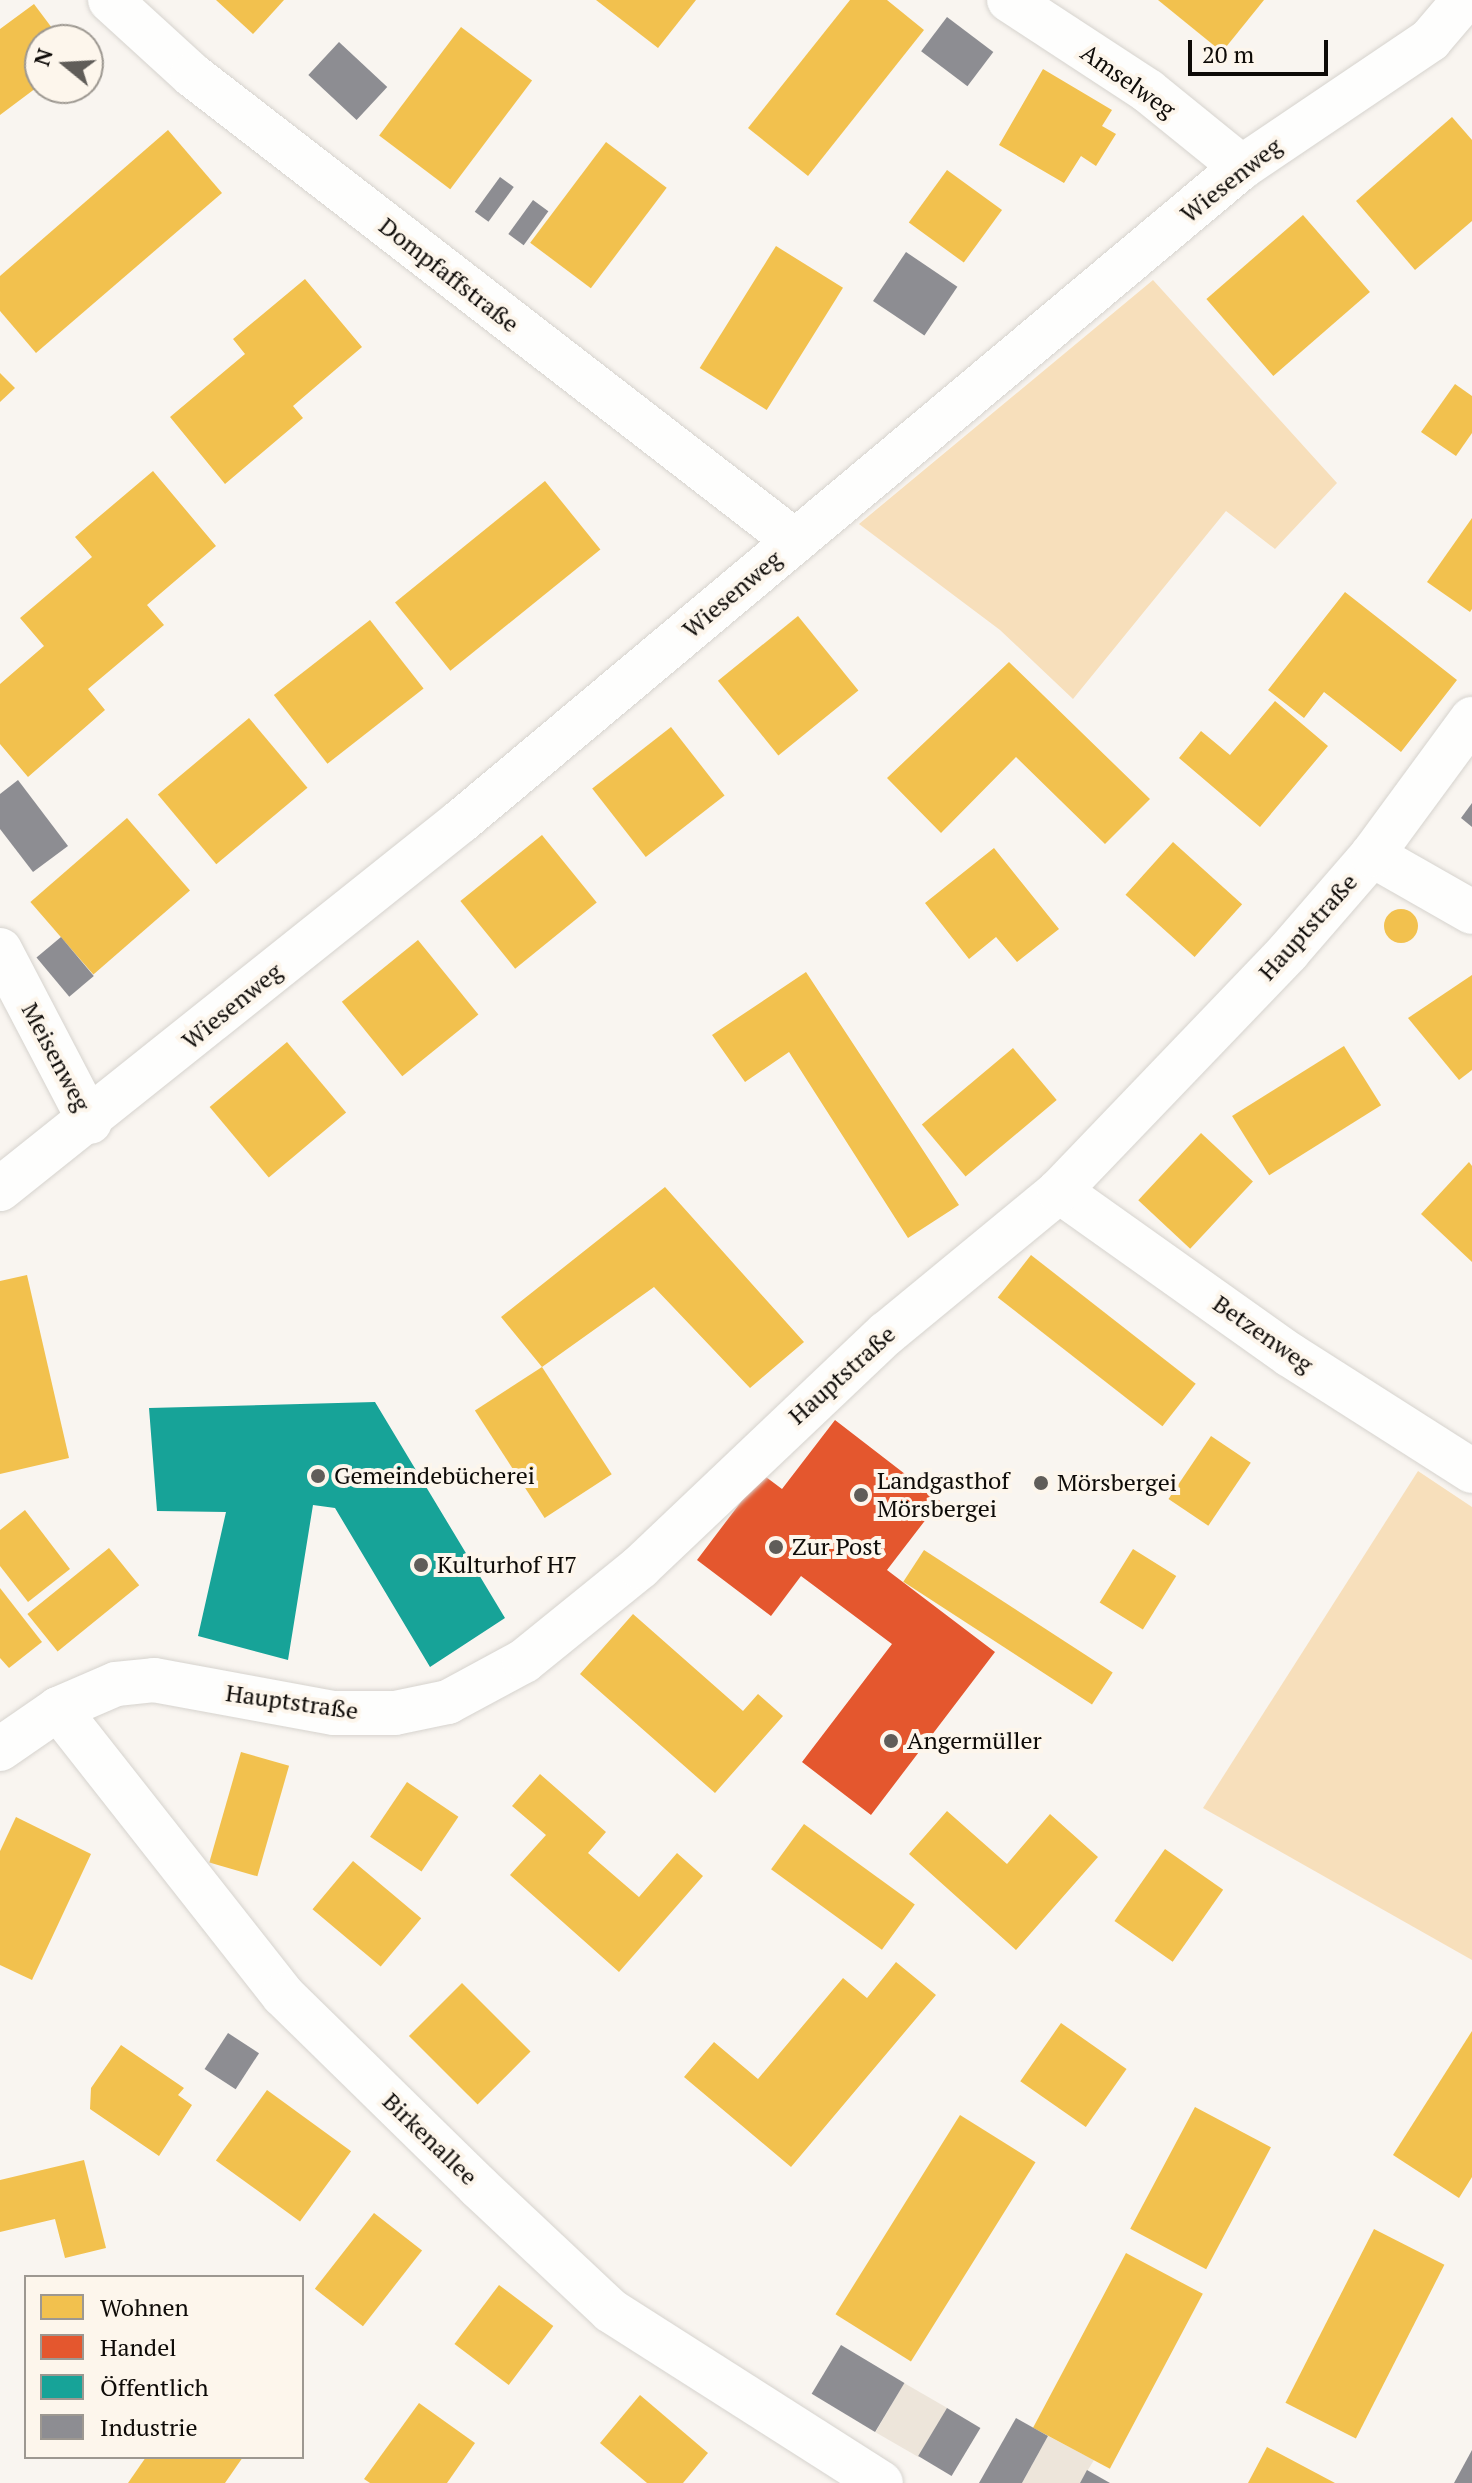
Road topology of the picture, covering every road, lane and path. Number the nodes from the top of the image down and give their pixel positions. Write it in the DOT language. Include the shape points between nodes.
graph roads {
  1 [pos="110,0"];
  2 [pos="1009,0"];
  3 [pos="1464,0"];
  4 [pos="1242,167"];
  5 [pos="795,541"];
  6 [pos="1472,719"];
  7 [pos="1372,855"];
  8 [pos="1472,912"];
  9 [pos="0,950"];
  10 [pos="90,1122"];
  11 [pos="0,1189"];
  12 [pos="1059,1191"];
  13 [pos="1472,1471"];
  14 [pos="58,1709"];
  15 [pos="0,1749"];
  16 [pos="881,2483"];
  1 -- 5 [label="street, Dompfaffstraße" via="192,75"];
  2 -- 4 [label="street, Amselweg" via="1148,91"];
  3 -- 4 [label="street, Wiesenweg" via="1430,40"];
  4 -- 5 [label="street, Wiesenweg"];
  5 -- 10 [label="street, Wiesenweg"];
  6 -- 7 [label="street, Hauptstraße"];
  7 -- 8 [label="street"];
  7 -- 12 [label="street, Hauptstraße"];
  9 -- 10 [label="street, Meisenweg"];
  10 -- 11 [label="street, Wiesenweg"];
  12 -- 13 [label="street, Betzenweg" via="1290,1355"];
  12 -- 14 [label="street, Hauptstraße" via="887,1333 587,1613 524,1661 448,1702 395,1713 334,1713 154,1680 116,1684"];
  14 -- 15 [label="street, Hauptstraße"];
  14 -- 16 [label="street, Birkenallee" via="283,1995 479,2187 611,2311"];
}
